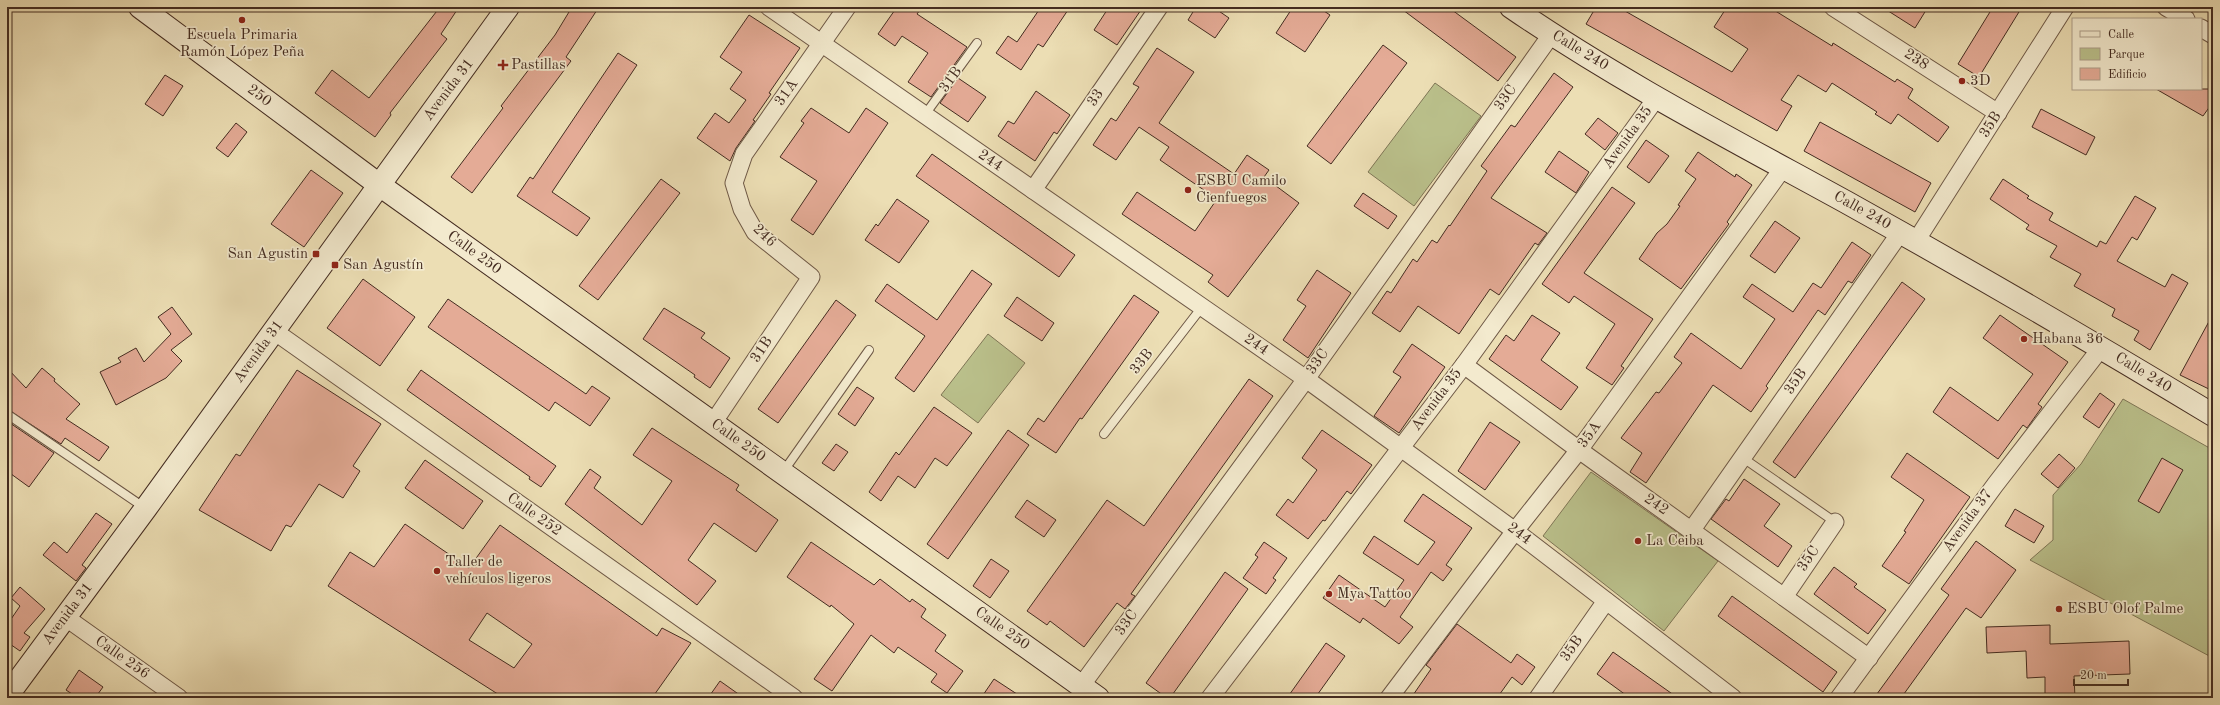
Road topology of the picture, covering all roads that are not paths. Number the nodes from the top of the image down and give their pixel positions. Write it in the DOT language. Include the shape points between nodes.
graph roads {
  1 [pos="140,7"];
  2 [pos="508,7"];
  3 [pos="769,7"];
  4 [pos="847,7"];
  5 [pos="1159,7"];
  6 [pos="1512,7"];
  7 [pos="1833,7"];
  8 [pos="2065,7"];
  9 [pos="2166,7"];
  10 [pos="2184,18"];
  11 [pos="2202,29"];
  12 [pos="1551,35"];
  13 [pos="2213,35"];
  14 [pos="977,43"];
  15 [pos="822,44"];
  16 [pos="1657,97"];
  17 [pos="1998,113"];
  18 [pos="924,116"];
  19 [pos="1783,168"];
  20 [pos="734,183"];
  21 [pos="378,184"];
  22 [pos="1033,190"];
  23 [pos="1908,237"];
  24 [pos="811,277"];
  25 [pos="1202,307"];
  26 [pos="274,331"];
  27 [pos="2101,348"];
  28 [pos="869,350"];
  29 [pos="1464,365"];
  30 [pos="1306,379"];
  31 [pos="7,414"];
  32 [pos="2213,415"];
  33 [pos="713,423"];
  34 [pos="1104,434"];
  35 [pos="1400,449"];
  36 [pos="1579,450"];
  37 [pos="1743,458"];
  38 [pos="782,473"];
  39 [pos="146,508"];
  40 [pos="1835,522"];
  41 [pos="1515,531"];
  42 [pos="1692,531"];
  43 [pos="1784,597"];
  44 [pos="1606,601"];
  45 [pos="66,617"];
  46 [pos="1869,658"];
  47 [pos="1089,692"];
  48 [pos="7,696"];
  49 [pos="179,698"];
  50 [pos="794,698"];
  51 [pos="1210,698"];
  52 [pos="1389,698"];
  53 [pos="1538,698"];
  54 [pos="1733,698"];
  55 [pos="1839,698"];
  1 -- 21 [label="street, 250"];
  2 -- 21 [label="street, Avenida 31"];
  3 -- 15 [label="street, 244"];
  4 -- 15 [label="street, 31A"];
  5 -- 22 [label="street, 33"];
  6 -- 12 [label="street, Calle 240"];
  7 -- 17 [label="street, 238"];
  8 -- 17 [label="street, 35B"];
  9 -- 10 [label="street"];
  11 -- 13 [label="street"];
  12 -- 16 [label="street, Calle 240"];
  12 -- 30 [label="street, 33C"];
  14 -- 18 [label="lane, 31B"];
  15 -- 18 [label="street, 244"];
  15 -- 20 [label="street, 31A" via="744,154"];
  16 -- 19 [label="street, Calle 240"];
  16 -- 29 [label="street, Avenida 35"];
  17 -- 23 [label="street, 35B"];
  18 -- 22 [label="street, 244"];
  19 -- 23 [label="street, Calle 240"];
  19 -- 36 [label="street, 35A"];
  20 -- 24 [label="street, 246" via="742,209 756,232"];
  21 -- 26 [label="street, Avenida 31"];
  21 -- 33 [label="street, Calle 250"];
  22 -- 25 [label="street, 244"];
  23 -- 27 [label="street, Calle 240"];
  23 -- 37 [label="street, 35B"];
  24 -- 33 [label="street, 31B"];
  25 -- 30 [label="street, 244"];
  25 -- 34 [label="lane, 33B"];
  26 -- 39 [label="street, Avenida 31"];
  26 -- 50 [label="street, Calle 252"];
  27 -- 32 [label="street, Calle 240"];
  27 -- 46 [label="street, Avenida 37" via="1994,485"];
  28 -- 38 [label="lane"];
  29 -- 35 [label="street, Avenida 35"];
  29 -- 36 [label="street, 242"];
  30 -- 35 [label="street, 244"];
  30 -- 47 [label="street, 33C"];
  31 -- 39 [label="lane"];
  33 -- 38 [label="street, Calle 250"];
  35 -- 41 [label="street, 244"];
  35 -- 51 [label="street, Avenida 35"];
  36 -- 41 [label="street, 35A"];
  36 -- 42 [label="street, 242"];
  37 -- 40 [label="lane"];
  37 -- 42 [label="street, 35B"];
  38 -- 47 [label="street, Calle 250"];
  39 -- 45 [label="street, Avenida 31"];
  40 -- 43 [label="street, 35C"];
  41 -- 44 [label="street, 244"];
  41 -- 52 [label="street, 35A"];
  42 -- 43 [label="street, 242"];
  43 -- 46 [label="street, 242"];
  44 -- 53 [label="street, 35B"];
  44 -- 54 [label="street, 244"];
  45 -- 48 [label="street, Avenida 31"];
  45 -- 49 [label="street, Calle 256"];
  46 -- 55 [label="street, Avenida 37"];
}
